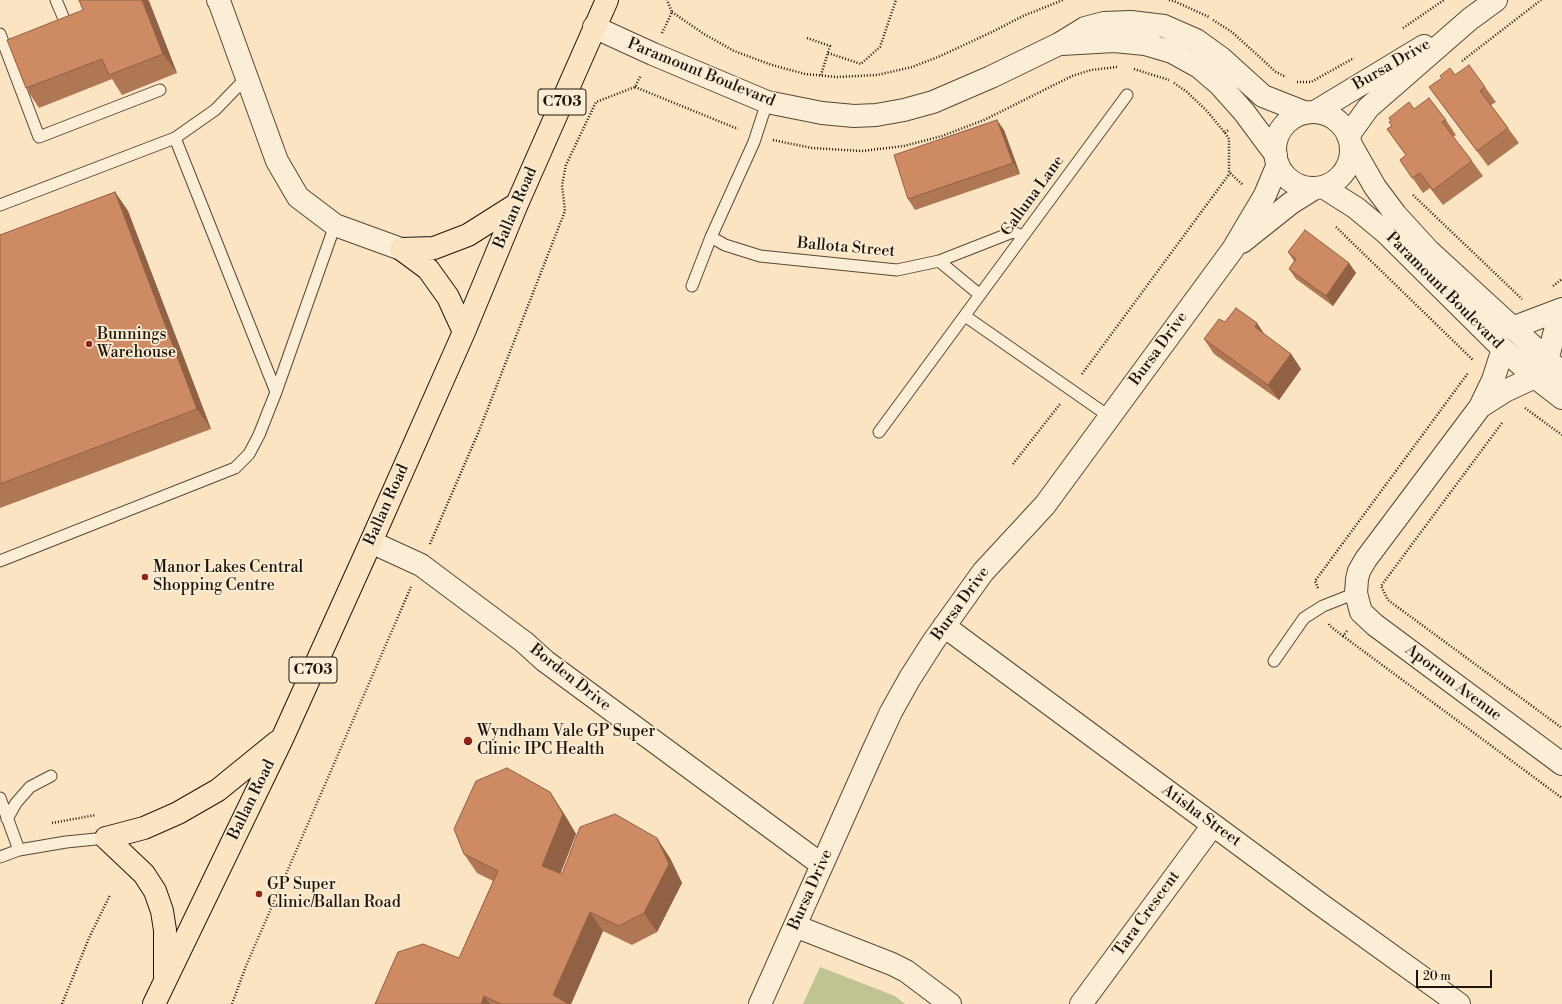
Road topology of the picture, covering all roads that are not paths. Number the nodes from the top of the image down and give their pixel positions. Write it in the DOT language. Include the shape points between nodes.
graph roads {
  1 [pos="56,0"];
  2 [pos="218,0"];
  3 [pos="607,0"];
  4 [pos="1496,0"];
  5 [pos="1470,19"];
  6 [pos="594,27"];
  7 [pos="53,32"];
  8 [pos="0,34"];
  9 [pos="1059,44"];
  10 [pos="247,77"];
  11 [pos="160,90"];
  12 [pos="1127,95"];
  13 [pos="767,102"];
  14 [pos="1310,112"];
  15 [pos="175,138"];
  16 [pos="1349,141"];
  17 [pos="1277,160"];
  18 [pos="1319,187"];
  19 [pos="517,204"];
  20 [pos="0,205"];
  21 [pos="335,225"];
  22 [pos="1023,236"];
  23 [pos="711,237"];
  24 [pos="401,249"];
  25 [pos="1233,249"];
  26 [pos="939,261"];
  27 [pos="692,286"];
  28 [pos="980,295"];
  29 [pos="1562,309"];
  30 [pos="965,316"];
  31 [pos="1562,321"];
  32 [pos="1512,328"];
  33 [pos="464,332"];
  34 [pos="1503,349"];
  35 [pos="1548,370"];
  36 [pos="1499,386"];
  37 [pos="276,392"];
  38 [pos="1562,398"];
  39 [pos="1110,417"];
  40 [pos="879,432"];
  41 [pos="371,542"];
  42 [pos="0,561"];
  43 [pos="1356,593"];
  44 [pos="944,626"];
  45 [pos="1274,661"];
  46 [pos="282,739"];
  47 [pos="1562,764"];
  48 [pos="51,776"];
  49 [pos="0,798"];
  50 [pos="8,819"];
  51 [pos="1213,825"];
  52 [pos="106,838"];
  53 [pos="19,850"];
  54 [pos="0,857"];
  55 [pos="822,866"];
  56 [pos="795,926"];
  57 [pos="165,981"];
  58 [pos="154,1004"];
  59 [pos="760,1004"];
  60 [pos="950,1004"];
  61 [pos="1081,1004"];
  62 [pos="1459,1004"];
  1 -- 7 [label="lane" via="67,26"];
  2 -- 10 [label="street"];
  3 -- 6 [label="main road, Ballan Road / C703"];
  4 -- 5 [label="street, Bursa Drive"];
  5 -- 14 [label="street, Bursa Drive"];
  5 -- 16 [label="street, Bursa Drive" via="1368,108"];
  6 -- 13 [label="street, Paramount Boulevard"];
  6 -- 19 [label="main road, Ballan Road / C703"];
  8 -- 11 [label="lane" via="10,49 39,137"];
  9 -- 13 [label="street, Paramount Boulevard" via="957,93 904,110 854,116 822,113"];
  9 -- 14 [label="street, Paramount Boulevard" via="1085,28 1104,23 1131,22 1164,26 1196,40 1221,58 1263,96"];
  9 -- 17 [label="street, Paramount Boulevard" via="1114,40 1145,44 1172,52 1198,67 1220,85 1244,112"];
  10 -- 15 [label="lane" via="215,110"];
  10 -- 21 [label="street" via="277,161 298,197"];
  12 -- 22 [label="lane, Calluna Lane"];
  13 -- 23 [label="lane" via="754,142"];
  14 -- 16 [label="street" via="1335,119 1344,128"];
  14 -- 17 [label="street" via="1295,117 1286,124 1276,144"];
  15 -- 20 [label="lane"];
  15 -- 37 [label="lane"];
  16 -- 18 [label="street" via="1348,166 1333,182"];
  16 -- 32 [label="street, Paramount Boulevard" via="1375,188 1396,215 1428,250"];
  17 -- 18 [label="street" via="1289,179 1306,187"];
  17 -- 25 [label="street, Bursa Drive" via="1265,195"];
  18 -- 25 [label="street, Bursa Drive" via="1291,203"];
  18 -- 34 [label="street, Paramount Boulevard" via="1356,208 1385,232"];
  19 -- 24 [label="main road" via="468,235 434,248"];
  19 -- 33 [label="main road, Ballan Road / C703"];
  21 -- 24 [label="street"];
  21 -- 37 [label="lane"];
  22 -- 26 [label="lane, Ballota Street" via="1012,232"];
  22 -- 28 [label="lane, Calluna Lane"];
  23 -- 26 [label="lane, Ballota Street" via="725,245 760,256 897,270"];
  23 -- 27 [label="lane"];
  24 -- 33 [label="main road" via="428,269 448,297"];
  25 -- 39 [label="street, Bursa Drive"];
  26 -- 28 [label="lane"];
  28 -- 30 [label="lane, Calluna Lane"];
  29 -- 32 [label="street"];
  30 -- 39 [label="lane"];
  30 -- 40 [label="lane, Calluna Lane"];
  31 -- 35 [label="street" via="1555,331"];
  32 -- 35 [label="street, Paramount Boulevard"];
  33 -- 41 [label="main road, Ballan Road / C703"];
  34 -- 35 [label="street, Paramount Boulevard"];
  34 -- 36 [label="street"];
  35 -- 36 [label="street, Aporum Avenue"];
  35 -- 38 [label="street, Paramount Boulevard"];
  36 -- 43 [label="street, Aporum Avenue" via="1480,407 1366,559 1357,579"];
  37 -- 42 [label="lane" via="249,454 235,468"];
  39 -- 44 [label="street, Bursa Drive" via="1045,505 983,572"];
  41 -- 46 [label="main road, Ballan Road / C703"];
  41 -- 55 [label="street, Borden Drive" via="421,565 524,642 545,661"];
  43 -- 45 [label="lane" via="1323,606 1304,618"];
  43 -- 47 [label="street, Aporum Avenue" via="1361,612 1375,625"];
  44 -- 51 [label="street, Atisha Street"];
  44 -- 55 [label="street, Bursa Drive" via="891,712"];
  46 -- 52 [label="main road" via="218,790 178,813 144,828"];
  46 -- 57 [label="main road, Ballan Road / C703"];
  48 -- 50 [label="lane" via="30,787 16,802"];
  49 -- 50 [label="lane"];
  50 -- 53 [label="lane"];
  51 -- 61 [label="street, Tara Crescent"];
  51 -- 62 [label="street, Atisha Street"];
  52 -- 53 [label="lane"];
  52 -- 57 [label="main road" via="144,874 155,891 165,930"];
  53 -- 54 [label="lane"];
  55 -- 56 [label="street, Bursa Drive"];
  56 -- 59 [label="street, Bursa Drive"];
  56 -- 60 [label="street" via="906,971"];
  57 -- 58 [label="main road, Ballan Road / C703"];
}
